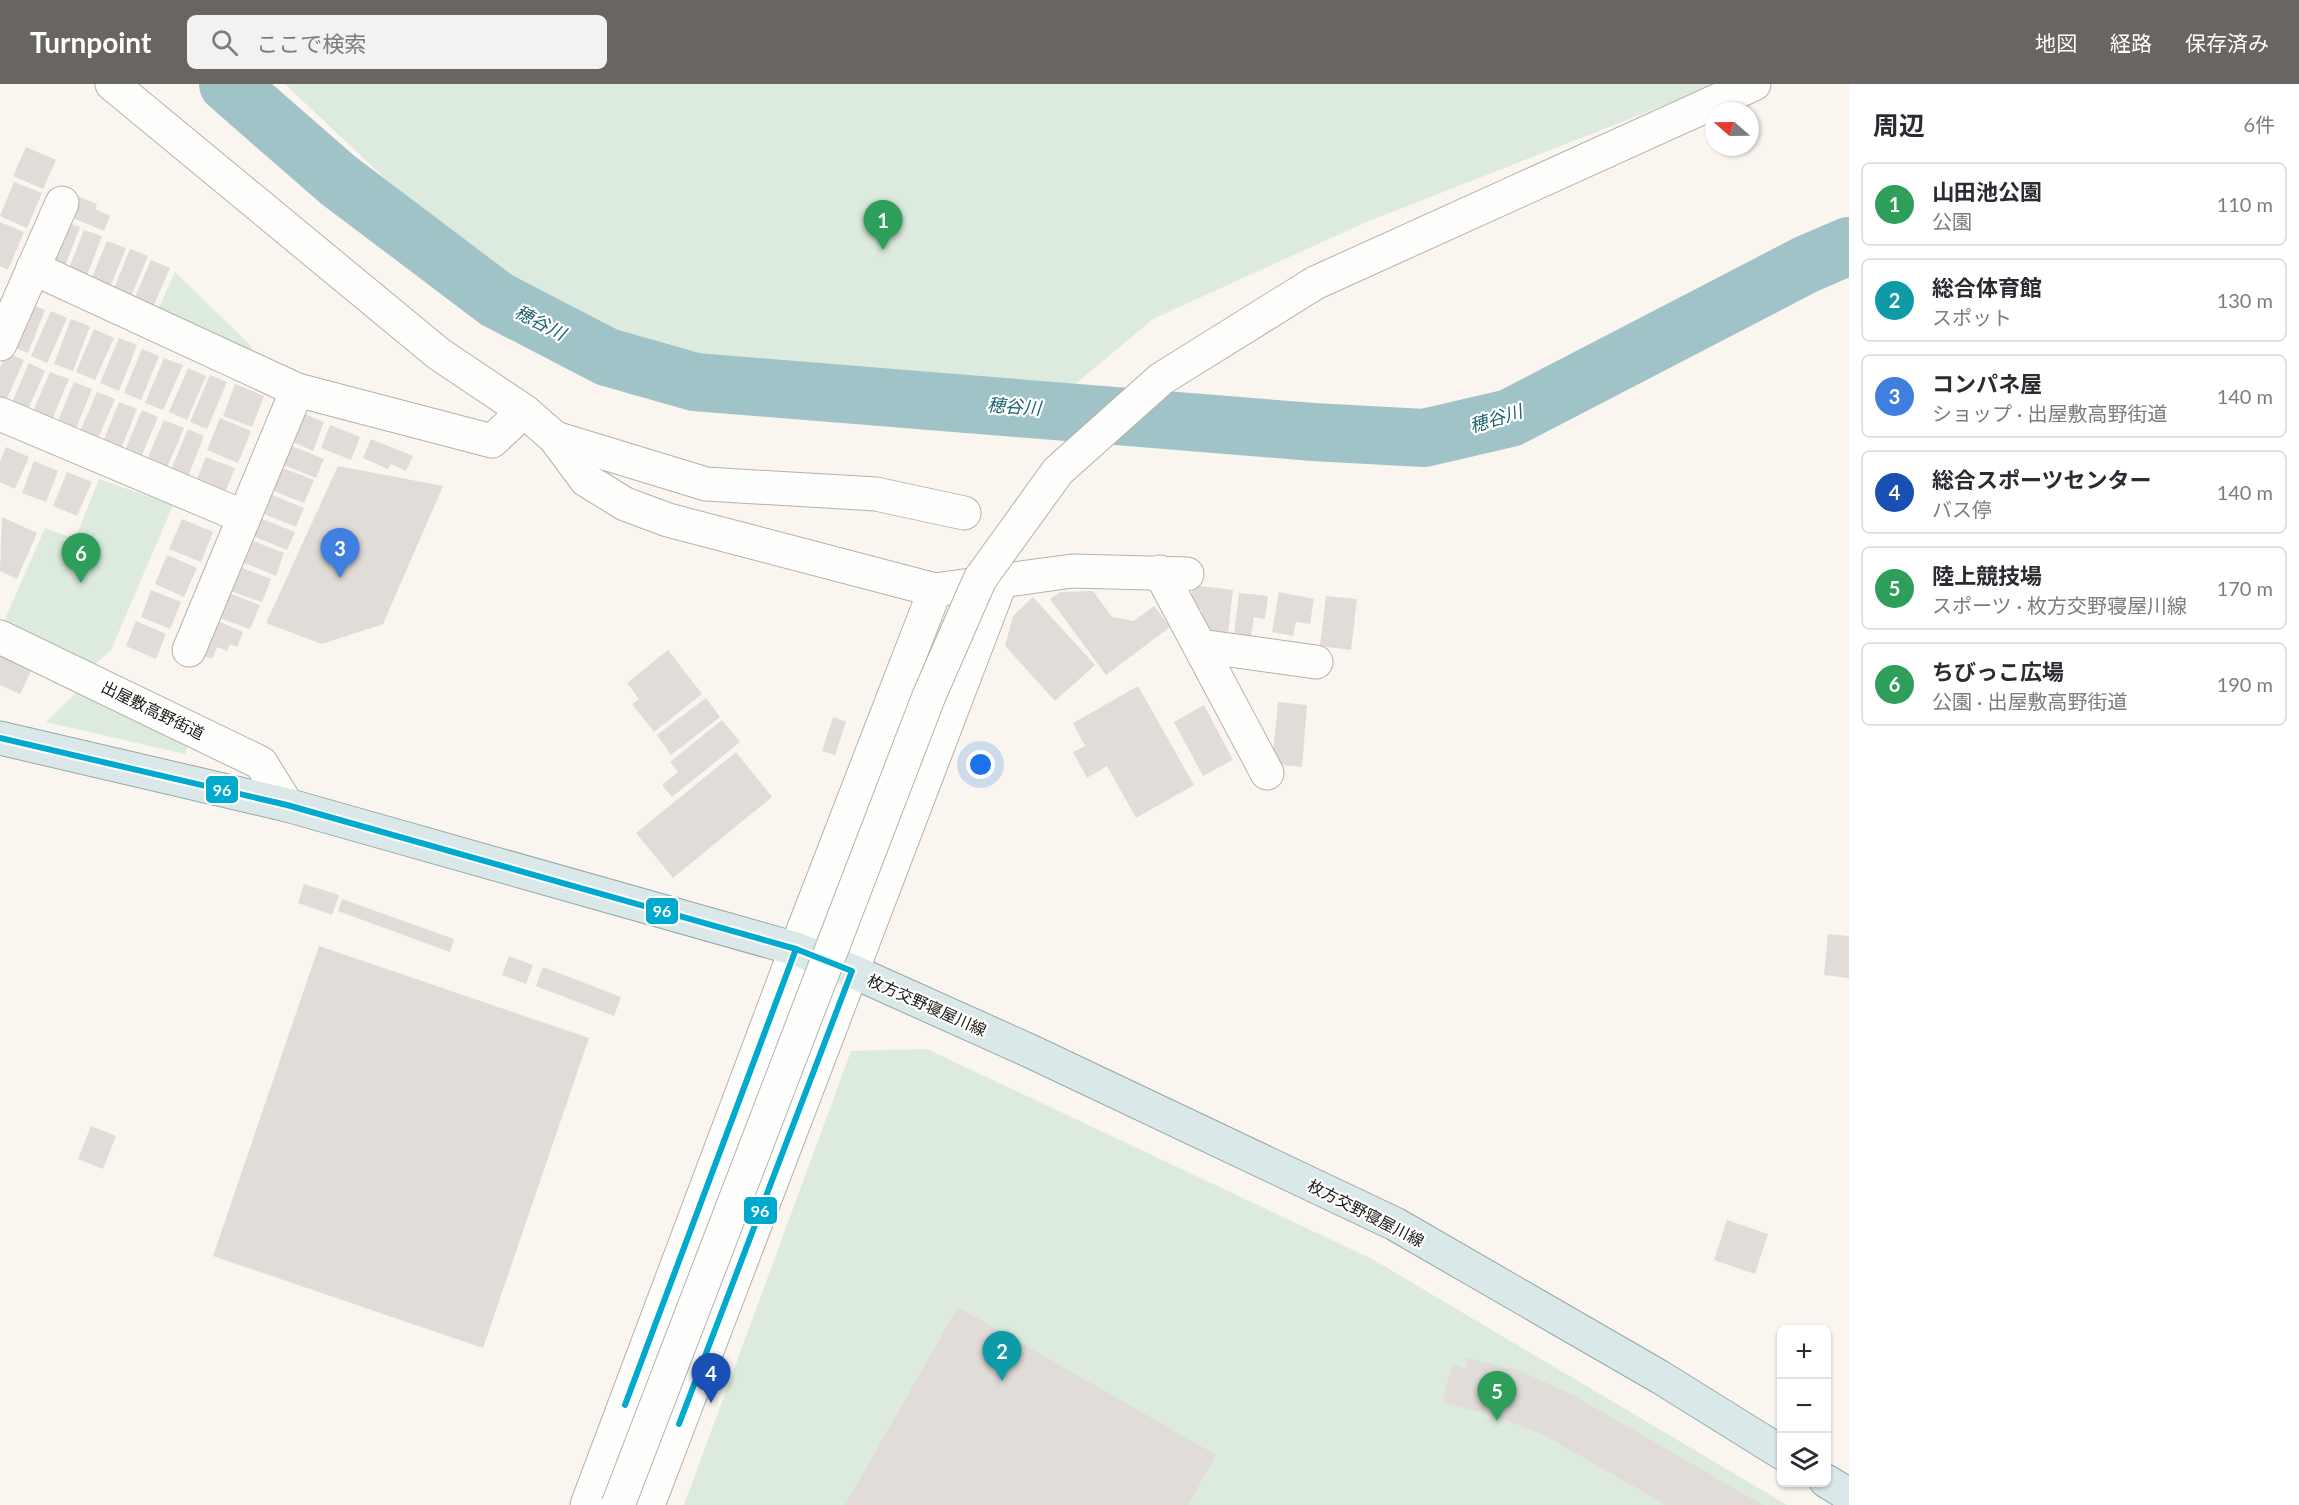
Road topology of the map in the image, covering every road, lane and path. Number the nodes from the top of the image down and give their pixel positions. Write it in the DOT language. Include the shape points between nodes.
graph roads {
  1 [pos="112,84"];
  2 [pos="1754,84"];
  3 [pos="62,203"];
  4 [pos="33,268"];
  5 [pos="0,344"];
  6 [pos="297,390"];
  7 [pos="524,411"];
  8 [pos="0,414"];
  9 [pos="555,438"];
  10 [pos="963,513"];
  11 [pos="244,517"];
  12 [pos="1001,581"];
  13 [pos="934,590"];
  14 [pos="0,637"];
  15 [pos="1200,646"];
  16 [pos="189,650"];
  17 [pos="1316,662"];
  18 [pos="0,738"];
  19 [pos="1267,773"];
  20 [pos="288,805"];
  21 [pos="796,949"];
  22 [pos="852,971"];
  23 [pos="1777,1450"];
  24 [pos="1831,1484"];
  25 [pos="1849,1495"];
  26 [pos="587,1505"];
  27 [pos="618,1505"];
  28 [pos="648,1505"];
  1 -- 7 [label="street" via="439,354"];
  2 -- 27 [label="street, bridge" via="1315,283 1161,379 1058,471 980,579 925,707"];
  3 -- 4 [label="street"];
  4 -- 5 [label="street"];
  4 -- 6 [label="street"];
  6 -- 7 [label="street" via="492,441"];
  6 -- 11 [label="street"];
  7 -- 9 [label="street"];
  8 -- 11 [label="street"];
  9 -- 10 [label="street" via="706,484 876,494"];
  9 -- 13 [label="street" via="586,480 625,504 668,520"];
  11 -- 16 [label="street"];
  12 -- 13 [label="street"];
  12 -- 15 [label="street" via="1072,571 1173,573"];
  12 -- 22 [label="street"];
  13 -- 21 [label="street"];
  14 -- 20 [label="street, 出屋敷高野街道" via="261,762"];
  15 -- 17 [label="street"];
  15 -- 19 [label="street"];
  18 -- 20 [label="main road, 枚方交野寝屋川線"];
  20 -- 21 [label="main road, 枚方交野寝屋川線"];
  21 -- 22 [label="main road, 枚方交野寝屋川線"];
  21 -- 26 [label="street"];
  22 -- 23 [label="main road, 枚方交野寝屋川線" via="1395,1224 1660,1377"];
  22 -- 28 [label="street"];
  24 -- 25 [label="main road"];
}
